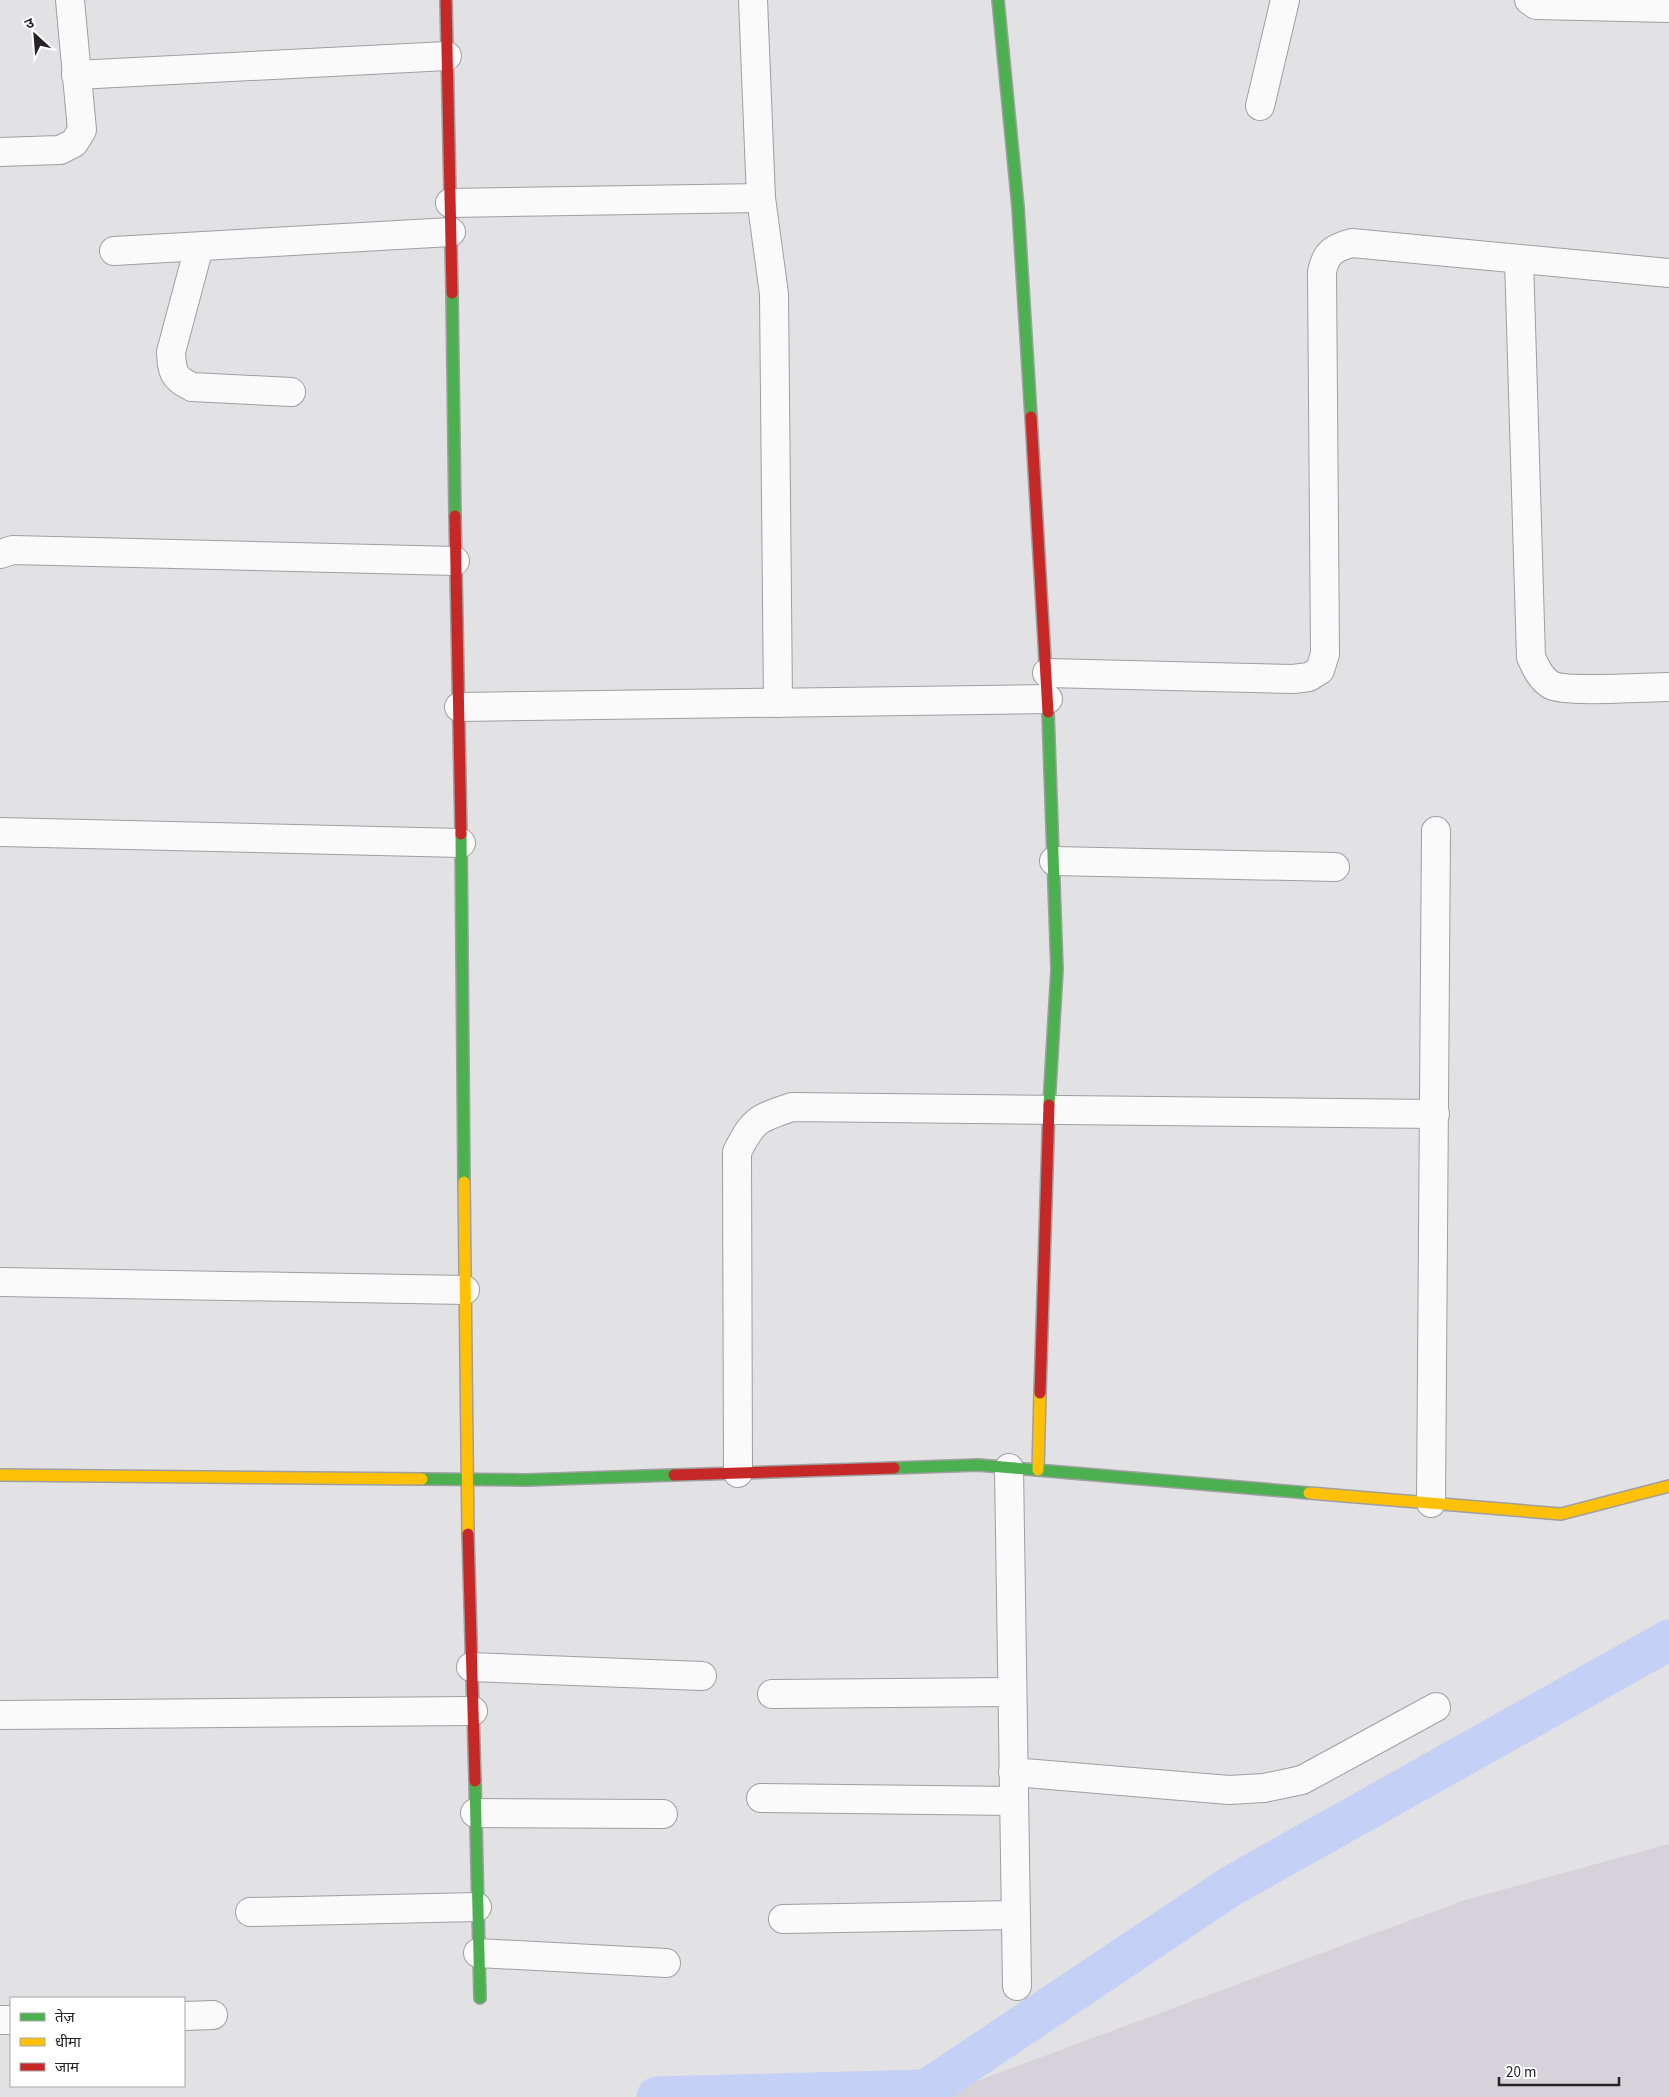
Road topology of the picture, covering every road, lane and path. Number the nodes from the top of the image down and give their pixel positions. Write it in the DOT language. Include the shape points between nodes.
graph roads {
  1 [pos="70,0"];
  2 [pos="446,0"];
  3 [pos="753,0"];
  4 [pos="998,0"];
  5 [pos="1285,0"];
  6 [pos="1529,0"];
  7 [pos="1669,8"];
  8 [pos="447,56"];
  9 [pos="76,75"];
  10 [pos="1260,106"];
  11 [pos="0,152"];
  12 [pos="761,198"];
  13 [pos="450,203"];
  14 [pos="451,232"];
  15 [pos="199,247"];
  16 [pos="114,251"];
  17 [pos="1519,259"];
  18 [pos="1669,273"];
  19 [pos="290,392"];
  20 [pos="0,554"];
  21 [pos="455,561"];
  22 [pos="1047,686"];
  23 [pos="1669,687"];
  24 [pos="778,703"];
  25 [pos="459,707"];
  26 [pos="1436,831"];
  27 [pos="0,832"];
  28 [pos="461,843"];
  29 [pos="1054,862"];
  30 [pos="1335,867"];
  31 [pos="1050,1109"];
  32 [pos="1435,1114"];
  33 [pos="0,1282"];
  34 [pos="465,1290"];
  35 [pos="1009,1468"];
  36 [pos="1038,1470"];
  37 [pos="738,1473"];
  38 [pos="0,1475"];
  39 [pos="467,1480"];
  40 [pos="1669,1486"];
  41 [pos="1431,1503"];
  42 [pos="472,1667"];
  43 [pos="702,1676"];
  44 [pos="1012,1692"];
  45 [pos="772,1694"];
  46 [pos="1436,1707"];
  47 [pos="473,1711"];
  48 [pos="0,1715"];
  49 [pos="1013,1772"];
  50 [pos="761,1798"];
  51 [pos="1014,1801"];
  52 [pos="475,1813"];
  53 [pos="663,1814"];
  54 [pos="477,1907"];
  55 [pos="250,1912"];
  56 [pos="1016,1915"];
  57 [pos="783,1919"];
  58 [pos="478,1953"];
  59 [pos="666,1963"];
  60 [pos="1017,1986"];
  61 [pos="480,1998"];
  62 [pos="213,2015"];
  63 [pos="185,2016"];
  1 -- 9 [label="street"];
  2 -- 8 [label="street"];
  3 -- 12 [label="street"];
  4 -- 22 [label="street" via="1018,207"];
  5 -- 10 [label="street"];
  6 -- 7 [label="street" via="1536,5"];
  8 -- 9 [label="street"];
  8 -- 13 [label="street"];
  9 -- 11 [label="street" via="82,130 74,143 60,150"];
  12 -- 13 [label="street"];
  12 -- 24 [label="street" via="774,294"];
  13 -- 14 [label="street"];
  14 -- 15 [label="street"];
  14 -- 21 [label="street"];
  15 -- 16 [label="street"];
  15 -- 19 [label="street" via="171,352 172,369 178,381 192,387"];
  17 -- 18 [label="street"];
  17 -- 22 [label="street" via="1352,243 1336,248 1325,259 1322,282 1325,654 1320,670 1309,677 1293,678"];
  17 -- 23 [label="street" via="1531,657 1539,675 1552,685 1571,689"];
  20 -- 21 [label="street" via="13,550"];
  21 -- 25 [label="street"];
  22 -- 24 [label="street"];
  22 -- 29 [label="street"];
  24 -- 25 [label="street"];
  25 -- 28 [label="street"];
  26 -- 32 [label="street"];
  27 -- 28 [label="street"];
  28 -- 34 [label="street"];
  29 -- 30 [label="street"];
  29 -- 31 [label="street" via="1057,970"];
  31 -- 32 [label="street"];
  31 -- 36 [label="street"];
  31 -- 37 [label="street" via="792,1107 764,1116 749,1128 737,1152"];
  32 -- 41 [label="street"];
  33 -- 34 [label="street"];
  34 -- 39 [label="street"];
  35 -- 36 [label="street"];
  35 -- 37 [label="street" via="978,1465"];
  35 -- 44 [label="street"];
  36 -- 41 [label="street"];
  37 -- 39 [label="street"];
  38 -- 39 [label="street"];
  39 -- 42 [label="street"];
  40 -- 41 [label="street" via="1561,1514"];
  42 -- 43 [label="street"];
  42 -- 47 [label="street"];
  44 -- 45 [label="street"];
  44 -- 49 [label="street"];
  46 -- 49 [label="street" via="1302,1780 1264,1788 1229,1790"];
  47 -- 48 [label="street"];
  47 -- 52 [label="street"];
  49 -- 51 [label="street"];
  50 -- 51 [label="street"];
  51 -- 56 [label="street"];
  52 -- 53 [label="street"];
  52 -- 54 [label="street"];
  54 -- 55 [label="street"];
  54 -- 58 [label="street"];
  56 -- 57 [label="street"];
  56 -- 60 [label="street"];
  58 -- 59 [label="street"];
  58 -- 61 [label="street"];
  62 -- 63 [label="street"];
}
